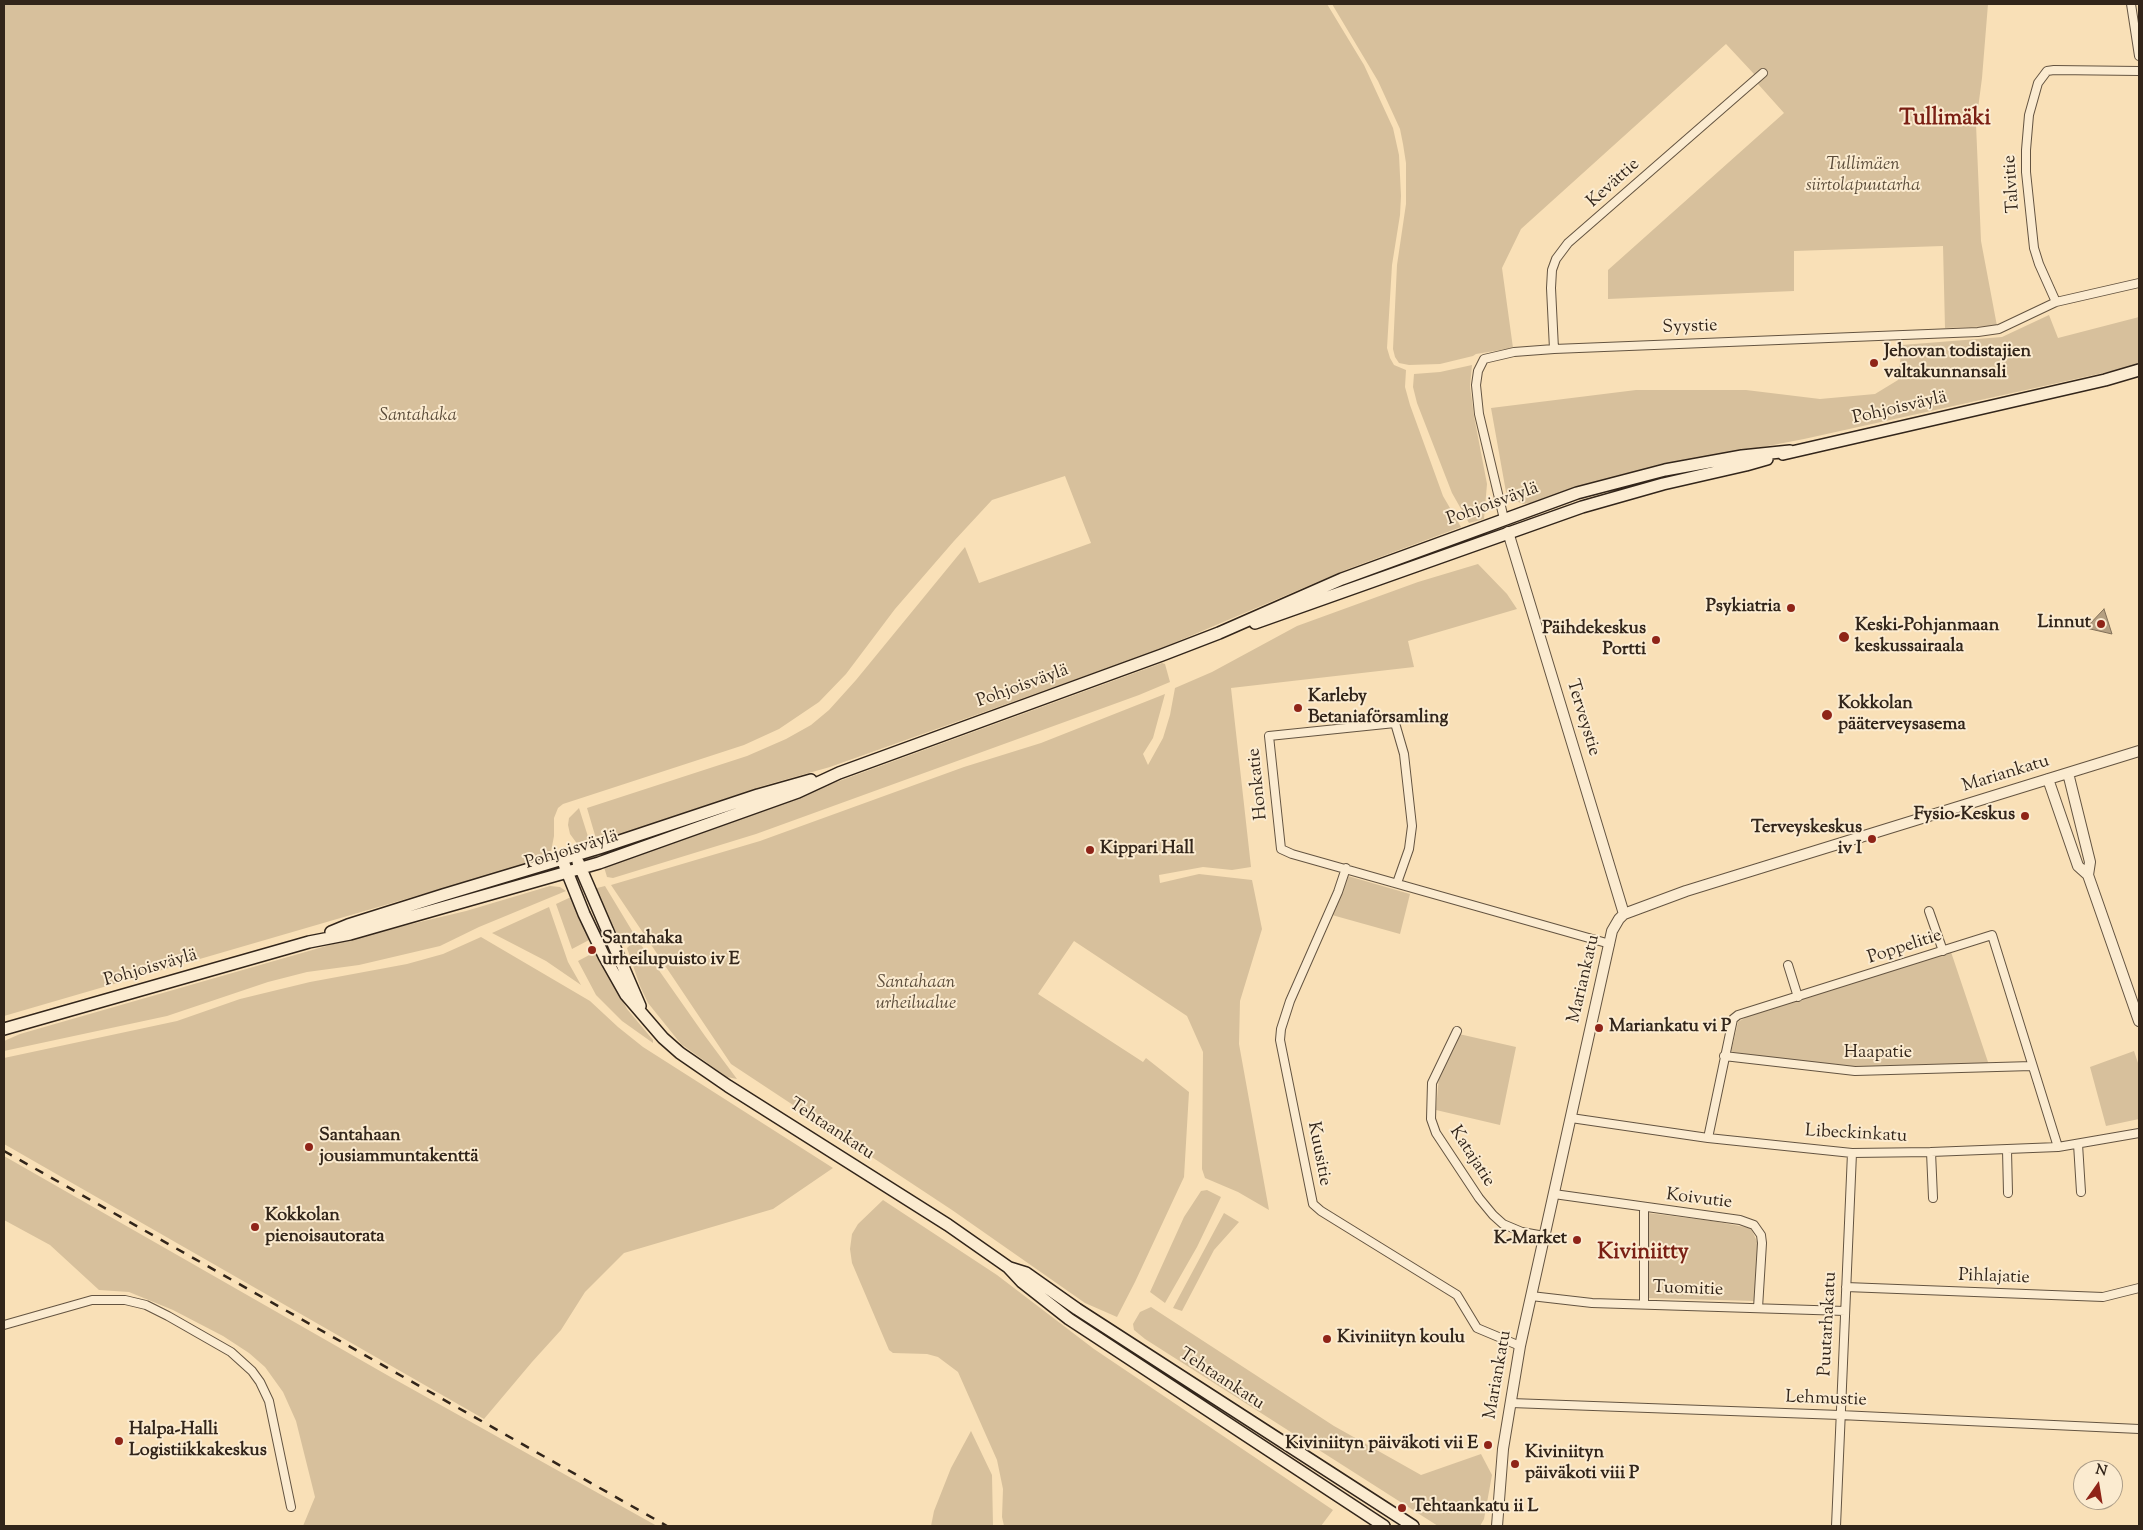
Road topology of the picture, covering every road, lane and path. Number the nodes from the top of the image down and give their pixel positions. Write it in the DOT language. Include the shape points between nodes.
graph roads {
  1 [pos="2131,4"];
  2 [pos="2139,56"];
  3 [pos="2139,71"];
  4 [pos="1763,73"];
  5 [pos="2139,283"];
  6 [pos="2056,302"];
  7 [pos="1554,349"];
  8 [pos="2139,370"];
  9 [pos="2139,376"];
  10 [pos="2105,380"];
  11 [pos="1790,451"];
  12 [pos="1504,519"];
  13 [pos="1508,532"];
  14 [pos="1219,633"];
  15 [pos="2139,751"];
  16 [pos="839,773"];
  17 [pos="2068,773"];
  18 [pos="2048,779"];
  19 [pos="575,855"];
  20 [pos="562,859"];
  21 [pos="581,868"];
  22 [pos="1346,868"];
  23 [pos="567,872"];
  24 [pos="2088,875"];
  25 [pos="1397,883"];
  26 [pos="1929,911"];
  27 [pos="1624,914"];
  28 [pos="309,942"];
  29 [pos="1610,944"];
  30 [pos="1942,951"];
  31 [pos="1788,965"];
  32 [pos="1798,998"];
  33 [pos="644,1014"];
  34 [pos="2139,1021"];
  35 [pos="4,1029"];
  36 [pos="1457,1032"];
  37 [pos="1724,1056"];
  38 [pos="2032,1066"];
  39 [pos="1571,1118"];
  40 [pos="2139,1132"];
  41 [pos="1708,1138"];
  42 [pos="2078,1144"];
  43 [pos="2058,1146"];
  44 [pos="2006,1150"];
  45 [pos="1931,1152"];
  46 [pos="1852,1153"];
  47 [pos="2081,1192"];
  48 [pos="1554,1194"];
  49 [pos="2008,1194"];
  50 [pos="1933,1198"];
  51 [pos="1644,1208"];
  52 [pos="1544,1236"];
  53 [pos="1008,1267"];
  54 [pos="1846,1287"];
  55 [pos="2139,1288"];
  56 [pos="1531,1296"];
  57 [pos="1644,1304"];
  58 [pos="1758,1308"];
  59 [pos="1845,1311"];
  60 [pos="4,1325"];
  61 [pos="1520,1346"];
  62 [pos="1511,1403"];
  63 [pos="1840,1415"];
  64 [pos="2139,1429"];
  65 [pos="291,1507"];
  66 [pos="1384,1526"];
  67 [pos="1413,1526"];
  68 [pos="1497,1526"];
  69 [pos="1836,1526"];
  1 -- 2 [label="street"];
  3 -- 6 [label="street, Talvitie" via="2054,70 2038,83 2029,115 2026,172 2034,248"];
  4 -- 7 [label="street, Kevättie" via="1568,243 1552,270"];
  5 -- 6 [label="street"];
  6 -- 7 [label="street, Syystie" via="1999,329 1978,332"];
  7 -- 12 [label="street, Syystie" via="1514,352 1484,359 1478,371 1479,414"];
  8 -- 10 [label="main road, Pohjoisväylä"];
  9 -- 10 [label="main road, Pohjoisväylä"];
  10 -- 11 [label="main road, Pohjoisväylä"];
  11 -- 12 [label="main road, Pohjoisväylä" via="1665,470 1577,494"];
  11 -- 13 [label="main road, Pohjoisväylä" via="1746,466 1615,497"];
  12 -- 13 [label="main road"];
  12 -- 14 [label="main road, Pohjoisväylä" via="1342,579"];
  13 -- 14 [label="main road, Pohjoisväylä" via="1277,616"];
  13 -- 27 [label="street, Terveystie"];
  14 -- 16 [label="main road, Pohjoisväylä"];
  15 -- 17 [label="street, Mariankatu"];
  16 -- 19 [label="main road, Pohjoisväylä" via="758,795"];
  16 -- 21 [label="main road, Pohjoisväylä" via="772,801"];
  17 -- 18 [label="street, Mariankatu"];
  17 -- 24 [label="street" via="2090,862"];
  18 -- 24 [label="street" via="2078,866"];
  18 -- 27 [label="street, Mariankatu" via="1686,891"];
  19 -- 20 [label="main road, Pohjoisväylä"];
  19 -- 21 [label="main road, Tehtaankatu"];
  20 -- 23 [label="main road, Tehtaankatu"];
  20 -- 28 [label="main road, Pohjoisväylä" via="348,925"];
  21 -- 23 [label="main road, Pohjoisväylä"];
  21 -- 33 [label="main road, Tehtaankatu"];
  22 -- 25 [label="street, Honkatie"];
  22 -- 25 [label="street, Honkatie" via="1281,849 1269,736 1394,723 1404,754 1412,826 1409,849"];
  22 -- 61 [label="street, Kuusitie" via="1290,1001 1280,1040 1313,1204 1457,1294 1477,1328"];
  23 -- 28 [label="main road, Pohjoisväylä" via="350,934"];
  23 -- 33 [label="main road, Tehtaankatu" via="608,964 626,995"];
  24 -- 34 [label="street"];
  25 -- 29 [label="street, Honkatie"];
  26 -- 30 [label="street"];
  27 -- 29 [label="street, Mariankatu" via="1615,924"];
  28 -- 35 [label="main road, Pohjoisväylä"];
  29 -- 39 [label="street, Mariankatu"];
  30 -- 32 [label="street, Poppelitie"];
  30 -- 38 [label="street, Poppelitie" via="1992,935"];
  31 -- 32 [label="street"];
  32 -- 37 [label="street, Poppelitie" via="1733,1018"];
  33 -- 53 [label="main road, Tehtaankatu" via="680,1053"];
  36 -- 52 [label="street, Katajatie" via="1432,1083 1431,1119 1436,1133 1493,1215 1522,1232"];
  37 -- 38 [label="street, Haapatie" via="1855,1071"];
  37 -- 41 [label="street, Poppelitie"];
  38 -- 43 [label="street, Poppelitie"];
  39 -- 41 [label="street, Libeckinkatu"];
  39 -- 48 [label="street, Mariankatu"];
  40 -- 42 [label="street, Libeckinkatu"];
  41 -- 46 [label="street, Libeckinkatu"];
  42 -- 43 [label="street, Libeckinkatu"];
  42 -- 47 [label="street"];
  43 -- 44 [label="street, Libeckinkatu"];
  44 -- 45 [label="street, Libeckinkatu"];
  44 -- 49 [label="street"];
  45 -- 46 [label="street, Libeckinkatu"];
  45 -- 50 [label="street"];
  46 -- 54 [label="street, Puutarhakatu"];
  48 -- 51 [label="street, Koivutie"];
  48 -- 52 [label="street, Mariankatu"];
  51 -- 57 [label="street"];
  51 -- 58 [label="street, Koivutie" via="1740,1220 1754,1225 1762,1243"];
  52 -- 56 [label="street, Mariankatu"];
  53 -- 66 [label="main road, Tehtaankatu" via="1069,1319"];
  53 -- 67 [label="main road, Tehtaankatu" via="1026,1273"];
  54 -- 55 [label="street, Pihlajatie" via="2103,1297"];
  54 -- 59 [label="street, Puutarhakatu"];
  56 -- 57 [label="street, Tuomitie" via="1592,1303"];
  56 -- 61 [label="street, Mariankatu"];
  57 -- 58 [label="street, Tuomitie"];
  58 -- 59 [label="street, Tuomitie"];
  59 -- 63 [label="street, Puutarhakatu"];
  60 -- 65 [label="street" via="92,1300 125,1300 168,1316 231,1352 252,1371 269,1401"];
  61 -- 62 [label="street, Mariankatu"];
  62 -- 63 [label="street, Lehmustie"];
  62 -- 68 [label="street, Mariankatu" via="1503,1449"];
  63 -- 64 [label="street, Lehmustie"];
  63 -- 69 [label="street, Puutarhakatu"];
}
